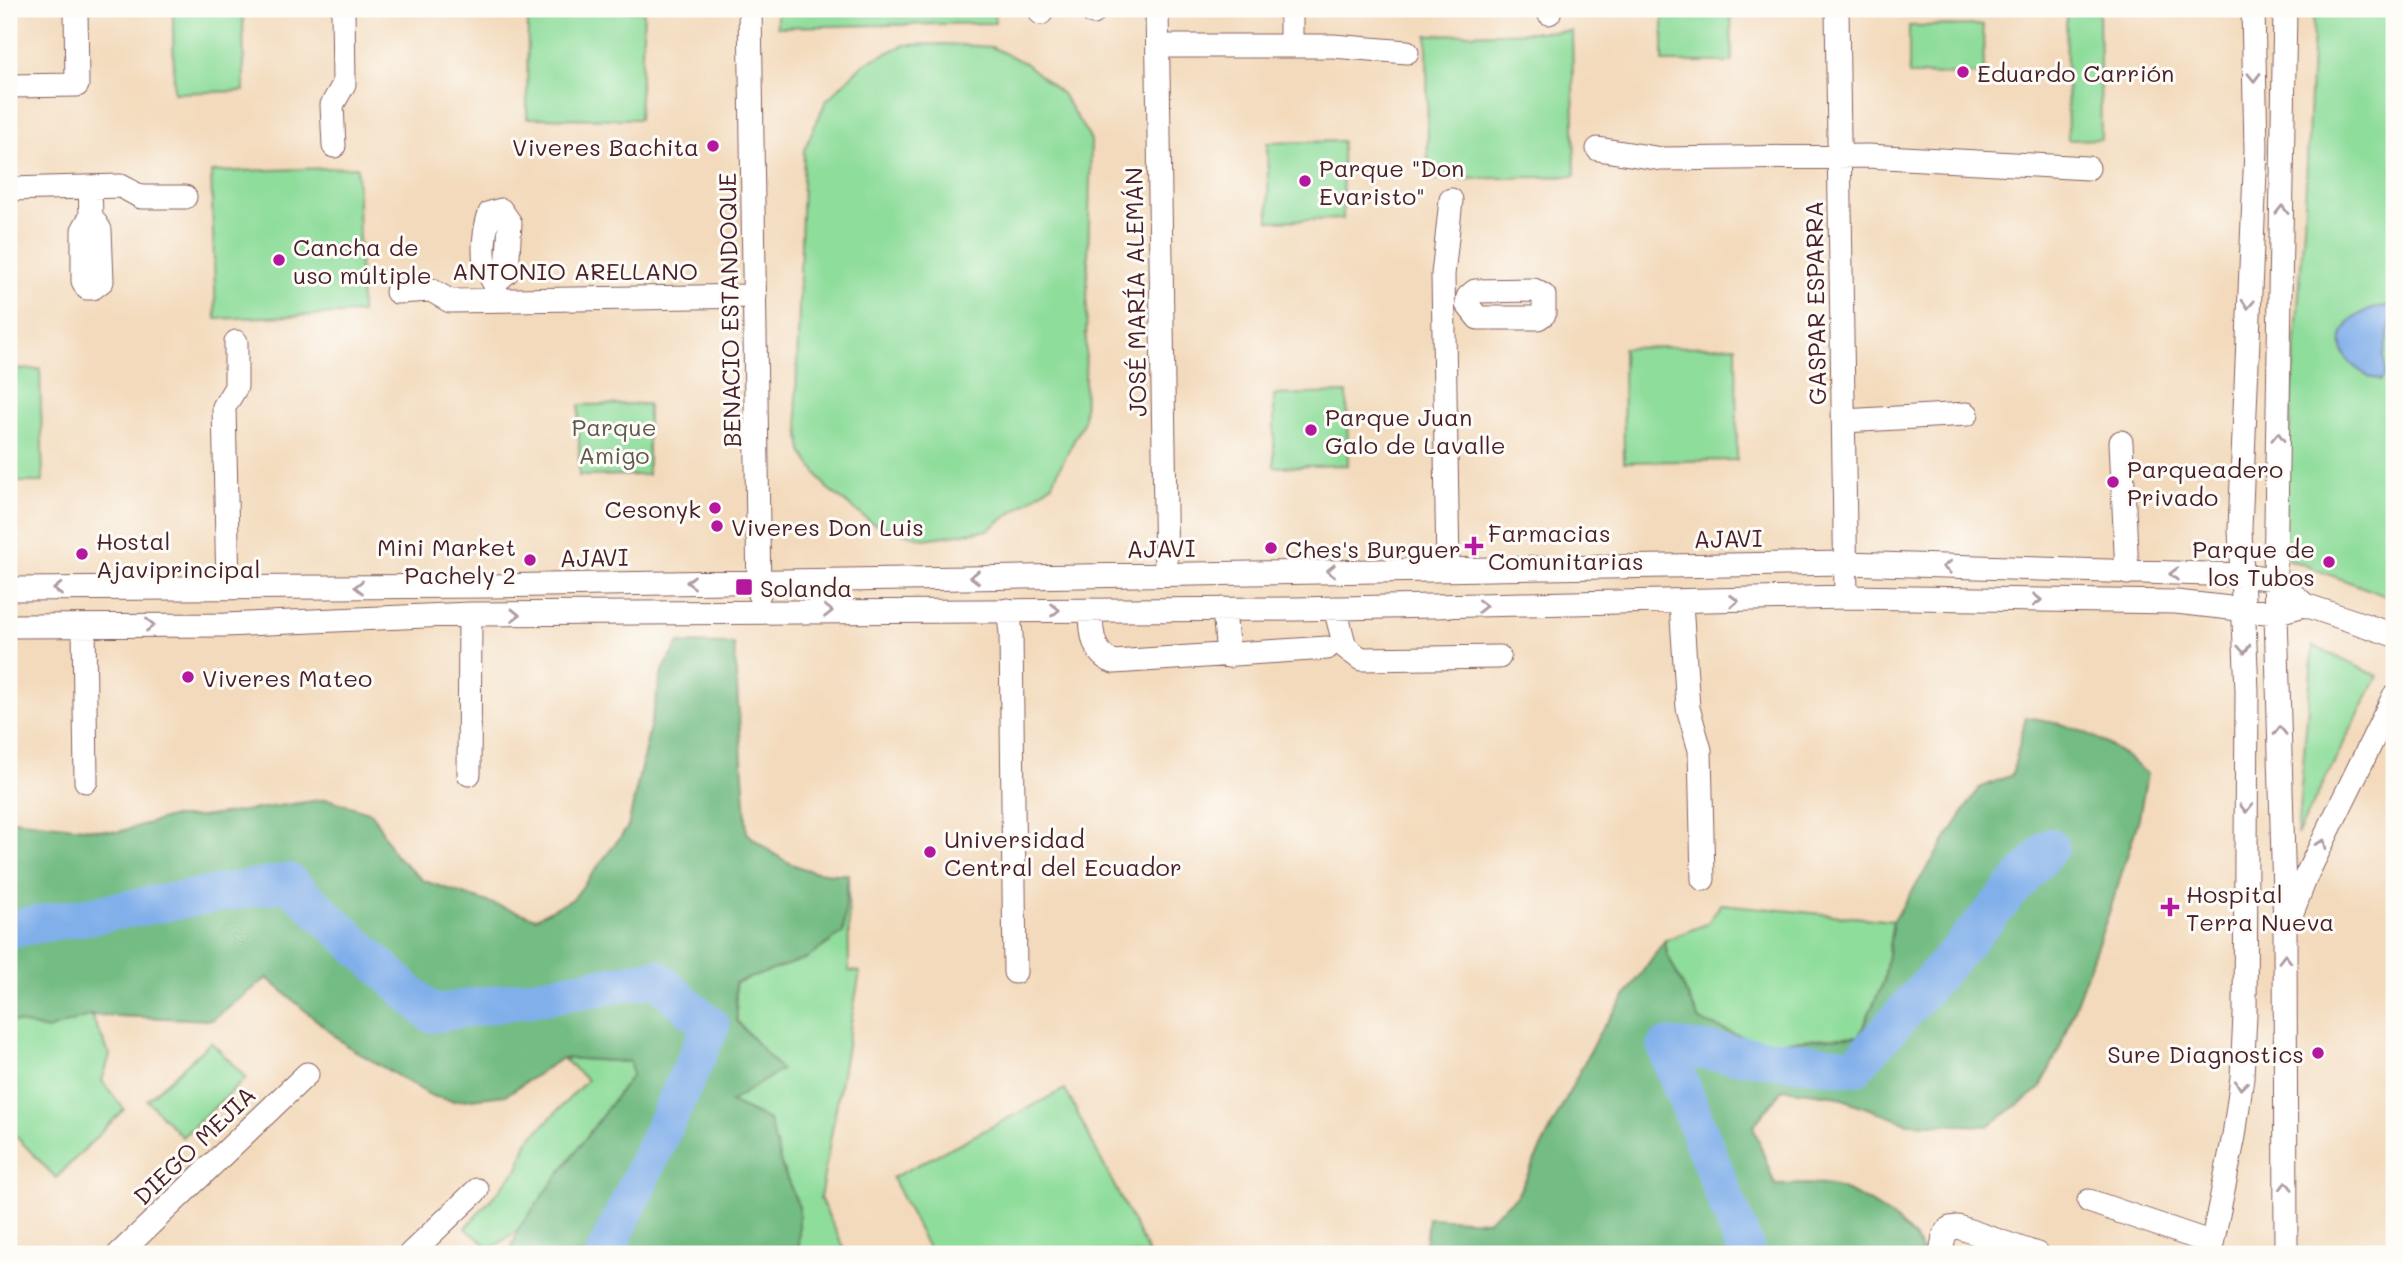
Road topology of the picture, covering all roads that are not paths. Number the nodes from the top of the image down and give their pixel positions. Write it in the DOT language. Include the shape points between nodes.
graph roads {
  1 [pos="76,9"];
  2 [pos="342,9"];
  3 [pos="750,9"];
  4 [pos="1157,9"];
  5 [pos="1291,9"];
  6 [pos="1837,9"];
  7 [pos="2253,9"];
  8 [pos="2285,9"];
  9 [pos="1157,46"];
  10 [pos="1291,46"];
  11 [pos="1408,52"];
  12 [pos="9,86"];
  13 [pos="334,146"];
  14 [pos="1598,149"];
  15 [pos="1839,157"];
  16 [pos="2088,168"];
  17 [pos="90,187"];
  18 [pos="9,189"];
  19 [pos="185,197"];
  20 [pos="1451,200"];
  21 [pos="91,216"];
  22 [pos="397,292"];
  23 [pos="755,296"];
  24 [pos="1467,304"];
  25 [pos="1443,308"];
  26 [pos="236,342"];
  27 [pos="1967,414"];
  28 [pos="1844,421"];
  29 [pos="2121,442"];
  30 [pos="1846,564"];
  31 [pos="1448,568"];
  32 [pos="2127,573"];
  33 [pos="1166,575"];
  34 [pos="2242,575"];
  35 [pos="2275,579"];
  36 [pos="759,580"];
  37 [pos="228,587"];
  38 [pos="9,589"];
  39 [pos="1846,597"];
  40 [pos="1681,603"];
  41 [pos="2305,605"];
  42 [pos="2241,607"];
  43 [pos="1335,608"];
  44 [pos="1224,609"];
  45 [pos="1296,609"];
  46 [pos="1008,610"];
  47 [pos="1091,610"];
  48 [pos="759,611"];
  49 [pos="2275,613"];
  50 [pos="470,614"];
  51 [pos="9,626"];
  52 [pos="84,626"];
  53 [pos="2394,635"];
  54 [pos="1327,648"];
  55 [pos="1297,649"];
  56 [pos="1228,656"];
  57 [pos="1499,657"];
  58 [pos="2394,696"];
  59 [pos="469,774"];
  60 [pos="86,780"];
  61 [pos="1703,879"];
  62 [pos="2285,929"];
  63 [pos="1015,972"];
  64 [pos="306,1074"];
  65 [pos="477,1190"];
  66 [pos="2089,1201"];
  67 [pos="2211,1249"];
  68 [pos="119,1254"];
  69 [pos="410,1254"];
  70 [pos="1941,1254"];
  71 [pos="2037,1254"];
  72 [pos="2286,1254"];
  1 -- 12 [label="street" via="78,85"];
  2 -- 13 [label="street" via="344,84 332,105"];
  3 -- 23 [label="street, BENACIO ESTANDOQUE"];
  4 -- 9 [label="street, JOSÉ MARÍA ALEMÁN"];
  5 -- 10 [label="street"];
  6 -- 15 [label="street, GASPAR ESPARRA"];
  7 -- 34 [label="street, one-way" via="2256,149 2243,416"];
  35 -- 8 [label="street, one-way"];
  9 -- 10 [label="street"];
  9 -- 33 [label="street, JOSÉ MARÍA ALEMÁN"];
  10 -- 11 [label="street"];
  14 -- 15 [label="street" via="1662,159"];
  15 -- 16 [label="street"];
  15 -- 28 [label="street, GASPAR ESPARRA"];
  17 -- 18 [label="street"];
  17 -- 19 [label="street" via="121,186 141,197"];
  17 -- 21 [label="street"];
  20 -- 25 [label="street" via="1443,256"];
  22 -- 23 [label="street, ANTONIO ARELLANO" via="431,290 450,301 497,291"];
  23 -- 36 [label="street, BENACIO ESTANDOQUE"];
  24 -- 25 [label="street"];
  25 -- 31 [label="street"];
  26 -- 37 [label="street" via="236,387 224,407"];
  27 -- 28 [label="street"];
  28 -- 30 [label="street, GASPAR ESPARRA"];
  29 -- 32 [label="street"];
  30 -- 31 [label="street, AJAVI"];
  32 -- 30 [label="street, AJAVI, one-way"];
  30 -- 39 [label="street, GASPAR ESPARRA"];
  31 -- 33 [label="street, AJAVI, one-way"];
  34 -- 32 [label="street, AJAVI, one-way"];
  33 -- 36 [label="street, AJAVI, one-way"];
  34 -- 35 [label="street, AJAVI"];
  34 -- 42 [label="street"];
  35 -- 41 [label="street"];
  35 -- 49 [label="street"];
  36 -- 37 [label="street, AJAVI, one-way"];
  36 -- 48 [label="street, BENACIO ESTANDOQUE"];
  37 -- 38 [label="street, AJAVI, one-way"];
  40 -- 39 [label="street, one-way"];
  39 -- 42 [label="street, one-way"];
  43 -- 40 [label="street, one-way"];
  40 -- 61 [label="street" via="1688,708 1700,750"];
  41 -- 49 [label="street"];
  41 -- 53 [label="street"];
  42 -- 49 [label="street"];
  42 -- 67 [label="street, one-way" via="2247,691 2243,1052 2234,1136"];
  43 -- 45 [label="street"];
  43 -- 57 [label="street" via="1345,647 1361,659"];
  44 -- 45 [label="street"];
  44 -- 47 [label="street"];
  44 -- 56 [label="street"];
  45 -- 55 [label="street"];
  46 -- 47 [label="street, one-way"];
  48 -- 46 [label="street, one-way"];
  46 -- 63 [label="street"];
  47 -- 56 [label="street" via="1095,646 1107,660"];
  50 -- 48 [label="street, one-way"];
  62 -- 49 [label="street, one-way"];
  52 -- 50 [label="street, one-way"];
  50 -- 59 [label="street"];
  51 -- 52 [label="street"];
  52 -- 60 [label="street"];
  54 -- 55 [label="street"];
  55 -- 56 [label="street"];
  62 -- 58 [label="street, one-way"];
  72 -- 62 [label="street, one-way"];
  64 -- 68 [label="street, DIEGO MEJIA"];
  65 -- 69 [label="street"];
  66 -- 67 [label="street"];
  70 -- 71 [label="street" via="1944,1236 1958,1227"];
}
